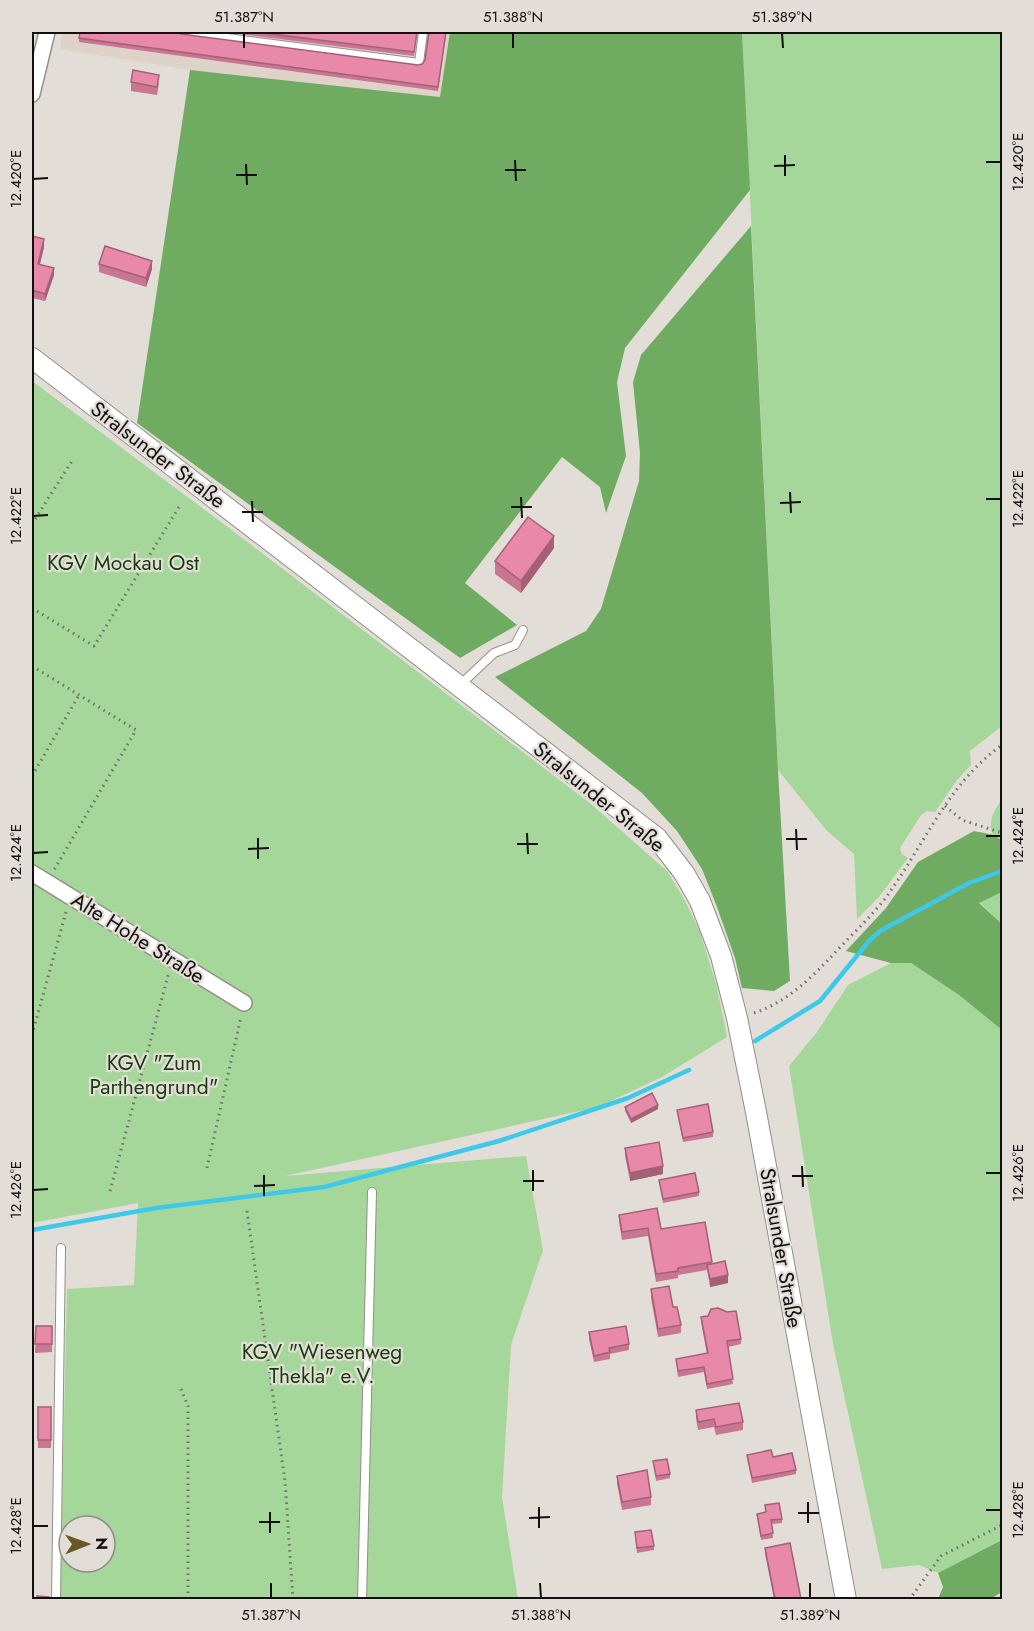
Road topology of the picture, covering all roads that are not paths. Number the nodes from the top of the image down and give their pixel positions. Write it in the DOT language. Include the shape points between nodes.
graph roads {
  1 [pos="47,32"];
  2 [pos="182,32"];
  3 [pos="423,32"];
  4 [pos="32,94"];
  5 [pos="32,358"];
  6 [pos="523,630"];
  7 [pos="459,686"];
  8 [pos="32,873"];
  9 [pos="244,1003"];
  10 [pos="372,1192"];
  11 [pos="61,1248"];
  12 [pos="56,1599"];
  13 [pos="362,1599"];
  14 [pos="846,1599"];
  1 -- 4 [label="street"];
  2 -- 3 [label="lane" via="419,63"];
  5 -- 7 [label="street, Stralsunder Straße"];
  6 -- 7 [label="lane" via="515,645 494,654"];
  7 -- 14 [label="street, Stralsunder Straße" via="657,838 684,873 704,910 737,1018"];
  8 -- 9 [label="street, Alte Hohe Straße"];
  10 -- 13 [label="lane"];
  11 -- 12 [label="lane"];
}
